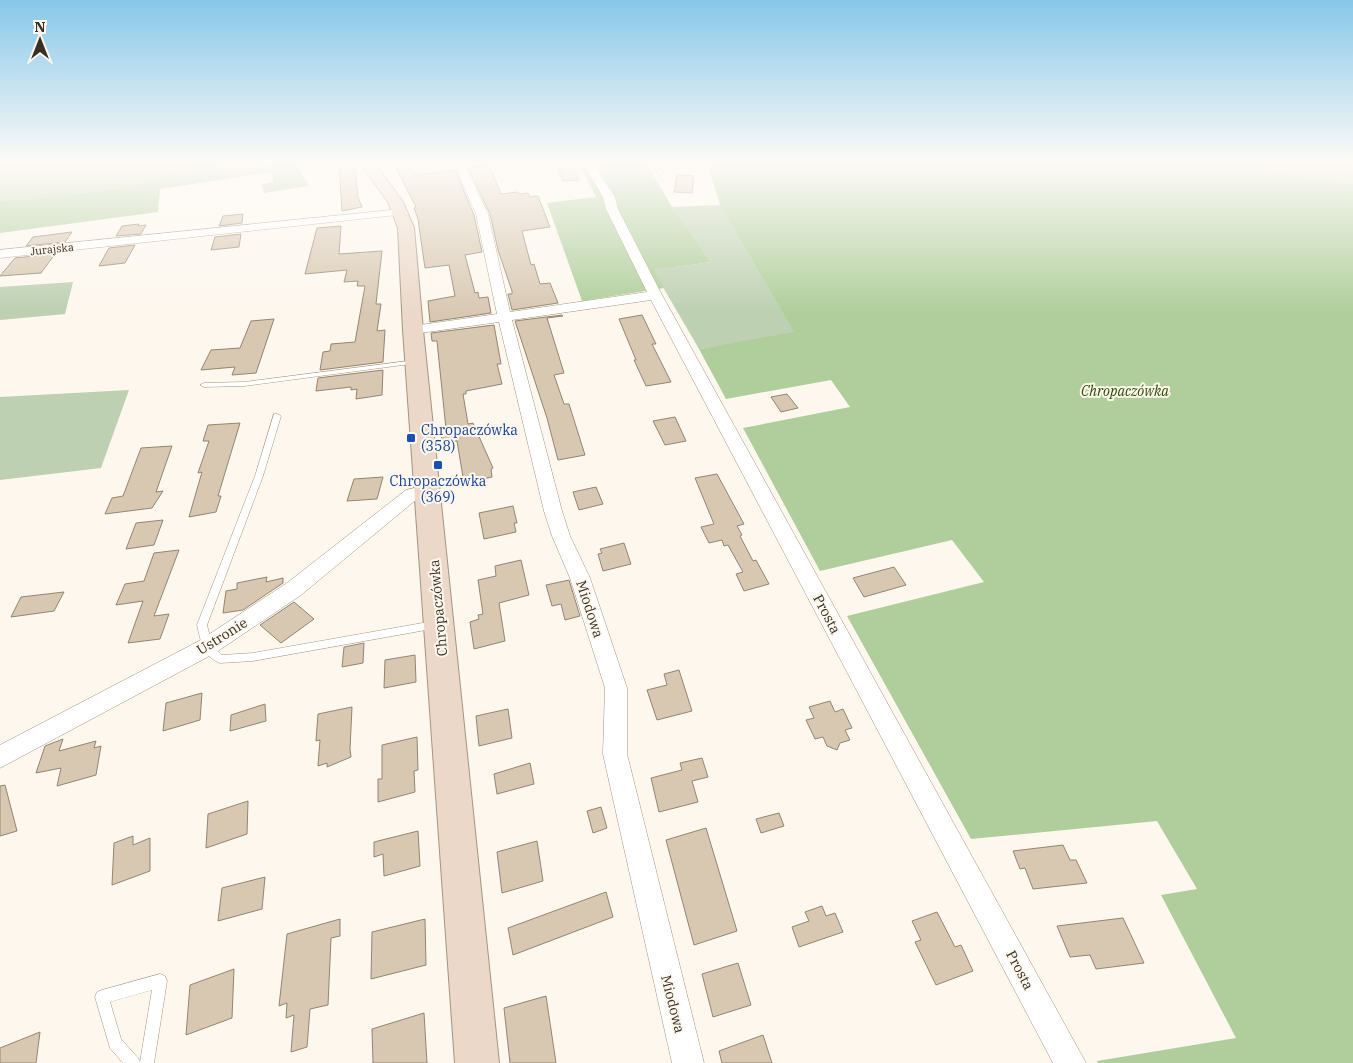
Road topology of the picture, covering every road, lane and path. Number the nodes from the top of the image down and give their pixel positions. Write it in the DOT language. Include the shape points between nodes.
graph roads {
  1 [pos="387,214"];
  2 [pos="402,214"];
  3 [pos="482,214"];
  4 [pos="614,214"];
  5 [pos="0,254"];
  6 [pos="656,295"];
  7 [pos="504,316"];
  8 [pos="413,330"];
  9 [pos="416,362"];
  10 [pos="204,385"];
  11 [pos="277,416"];
  12 [pos="427,491"];
  13 [pos="440,624"];
  14 [pos="207,647"];
  15 [pos="0,757"];
  16 [pos="133,1063"];
  17 [pos="147,1063"];
  18 [pos="477,1063"];
  19 [pos="688,1063"];
  20 [pos="1070,1063"];
  1 -- 5 [label="street, Jurajska"];
  2 -- 8 [label="street, Chropaczówka"];
  3 -- 7 [label="street, Miodowa"];
  4 -- 6 [label="street, Prosta"];
  6 -- 7 [label="street"];
  6 -- 20 [label="street, Prosta"];
  7 -- 8 [label="street"];
  7 -- 19 [label="street, Miodowa" via="553,511 580,578 616,688 616,754"];
  8 -- 9 [label="street, Chropaczówka"];
  9 -- 10 [label="lane" via="278,380"];
  9 -- 12 [label="street, Chropaczówka"];
  11 -- 14 [label="lane" via="259,476 202,625"];
  12 -- 13 [label="street, Chropaczówka"];
  12 -- 14 [label="street, Ustronie" via="412,494 294,589"];
  13 -- 14 [label="lane" via="253,657 220,659"];
  13 -- 18 [label="street, Chropaczówka"];
  14 -- 15 [label="street, Ustronie"];
  16 -- 17 [label="lane" via="115,1043 102,997 160,981"];
}
